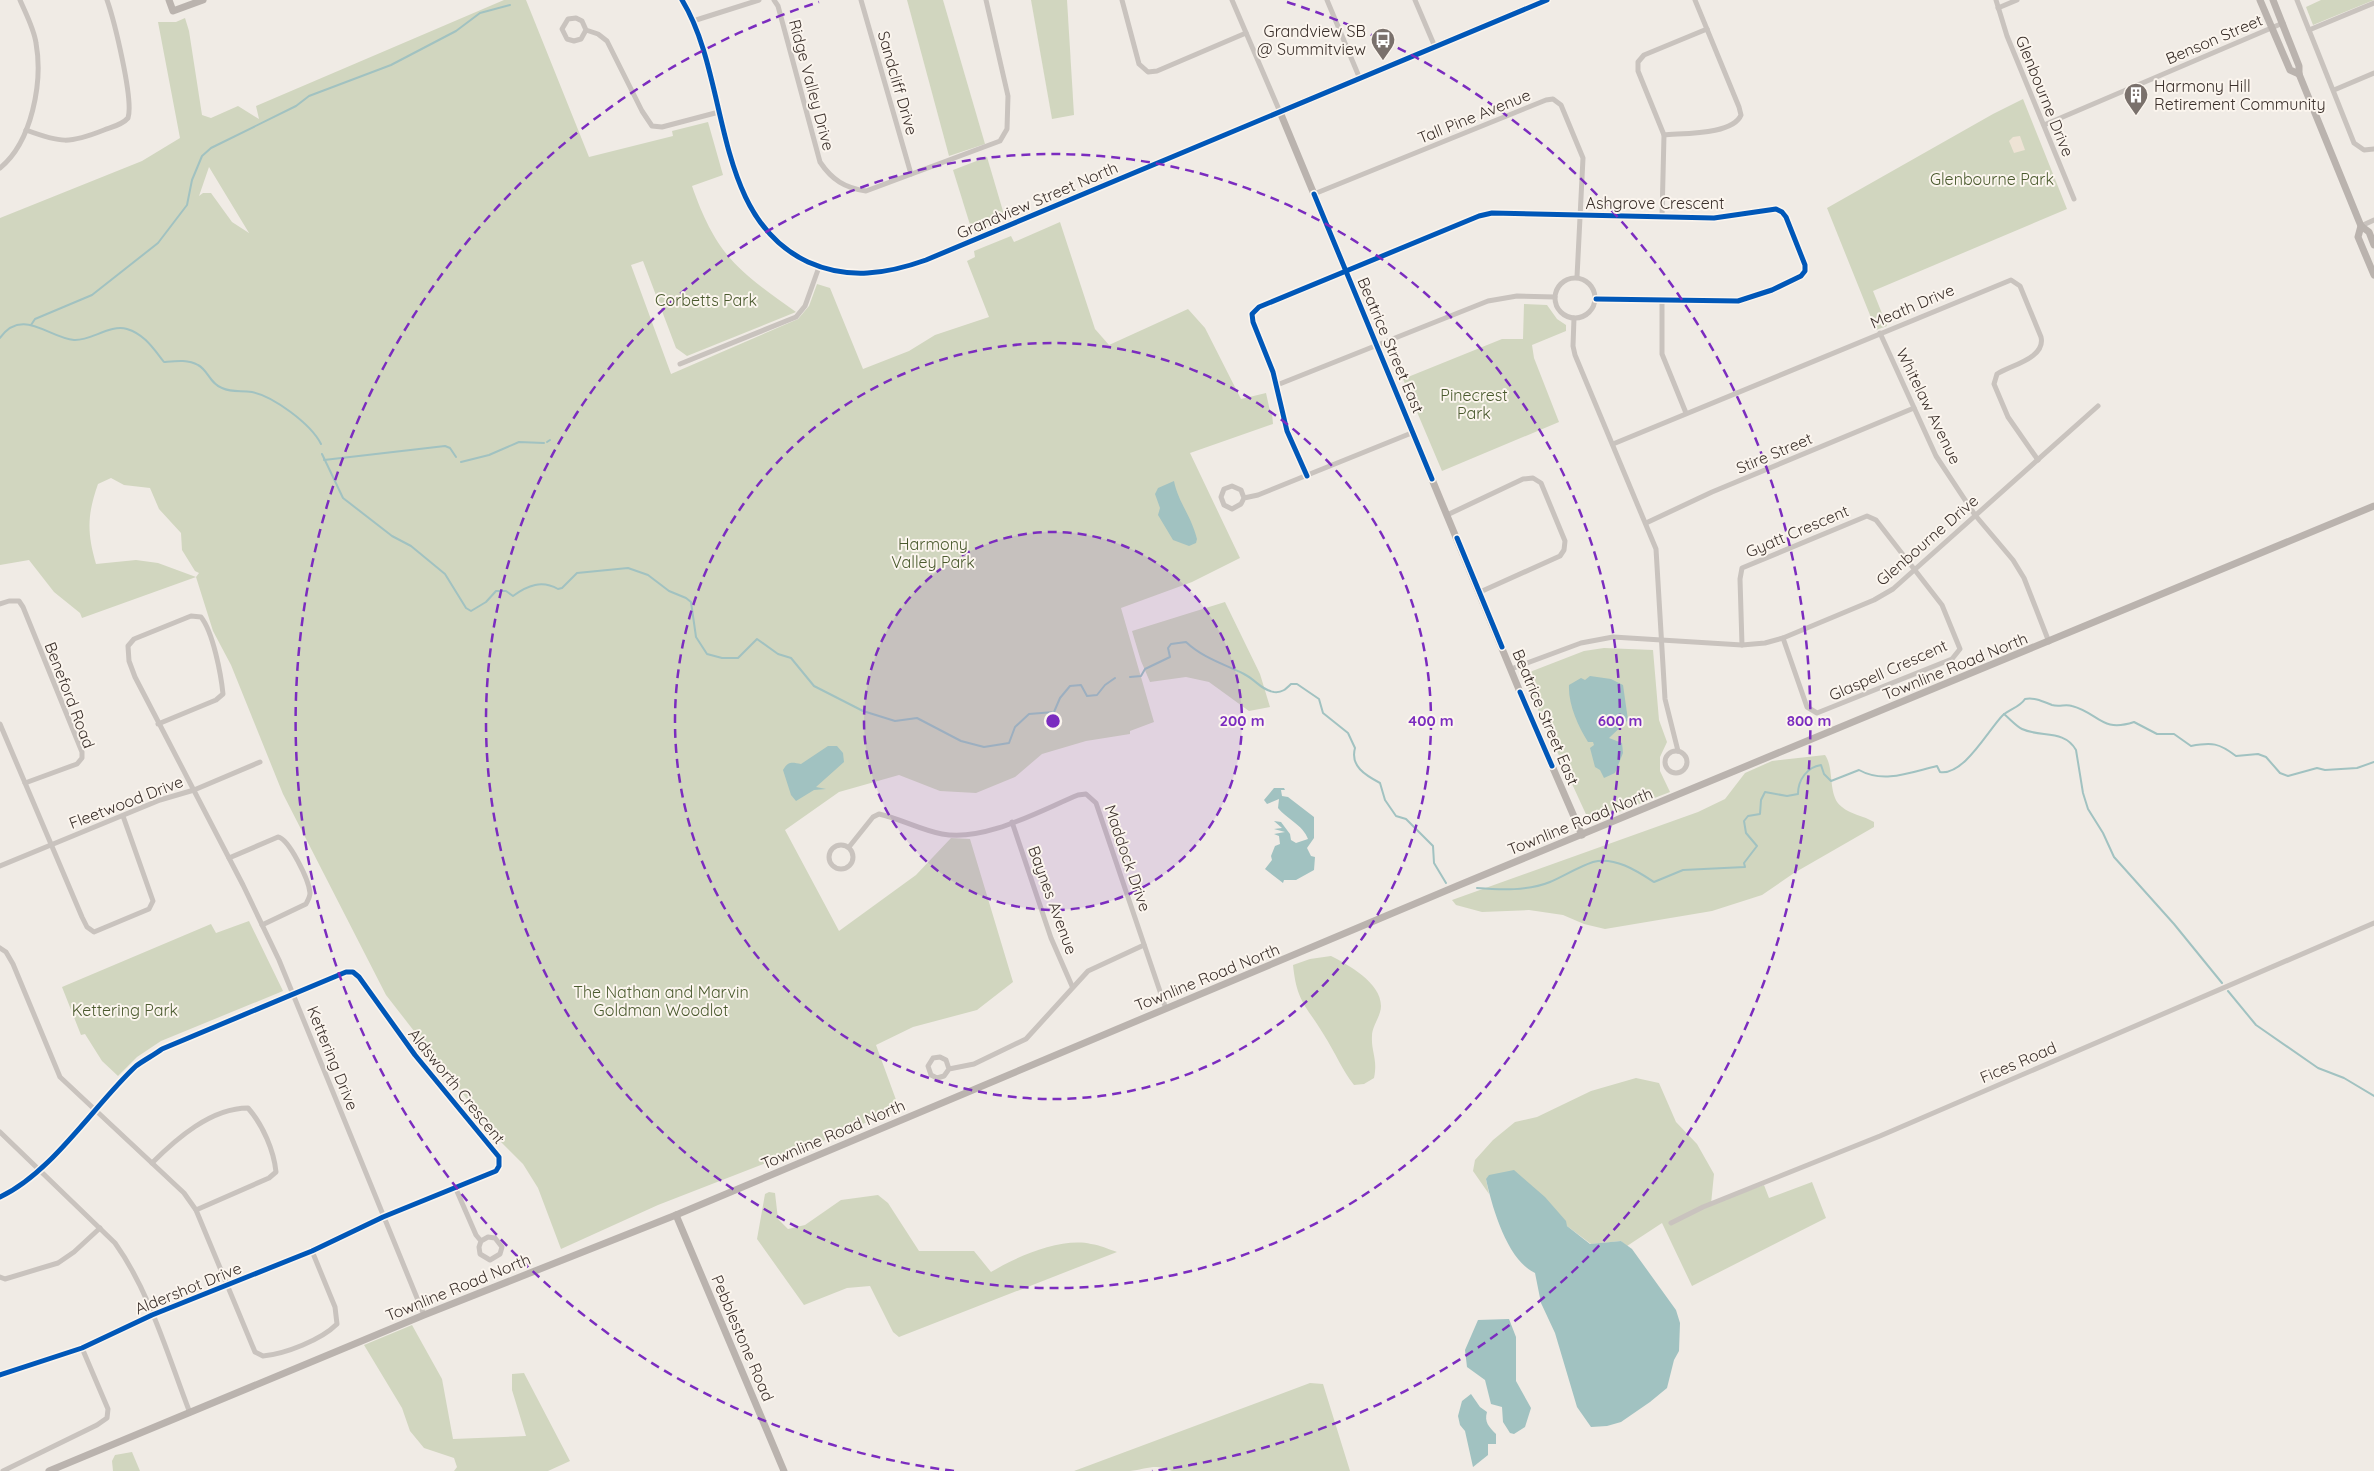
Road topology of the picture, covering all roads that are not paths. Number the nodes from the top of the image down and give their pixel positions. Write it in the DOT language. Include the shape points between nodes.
graph roads {
  1 [pos="20,0"];
  2 [pos="107,0"];
  3 [pos="169,0"];
  4 [pos="203,0"];
  5 [pos="682,0"];
  6 [pos="759,0"];
  7 [pos="774,0"];
  8 [pos="861,0"];
  9 [pos="986,0"];
  10 [pos="1122,0"];
  11 [pos="1232,0"];
  12 [pos="1327,0"];
  13 [pos="1415,0"];
  14 [pos="1547,0"];
  15 [pos="1695,0"];
  16 [pos="1996,0"];
  17 [pos="2017,0"];
  18 [pos="2260,0"];
  19 [pos="2273,0"];
  20 [pos="2304,0"];
  21 [pos="2297,1"];
  22 [pos="2374,3"];
  23 [pos="1998,8"];
  24 [pos="693,22"];
  25 [pos="2283,23"];
  26 [pos="2272,28"];
  27 [pos="1707,29"];
  28 [pos="586,30"];
  29 [pos="2309,30"];
  30 [pos="1246,33"];
  31 [pos="1435,47"];
  32 [pos="2374,73"];
  33 [pos="2299,74"];
  34 [pos="1360,79"];
  35 [pos="2334,90"];
  36 [pos="719,112"];
  37 [pos="1280,112"];
  38 [pos="2044,125"];
  39 [pos="26,130"];
  40 [pos="1664,135"];
  41 [pos="2373,150"];
  42 [pos="0,168"];
  43 [pos="911,174"];
  44 [pos="1314,194"];
  45 [pos="2074,200"];
  46 [pos="1580,215"];
  47 [pos="1662,217"];
  48 [pos="2374,220"];
  49 [pos="2361,226"];
  50 [pos="2374,245"];
  51 [pos="820,267"];
  52 [pos="1346,271"];
  53 [pos="2374,275"];
  54 [pos="1577,277"];
  55 [pos="1555,298"];
  56 [pos="1596,298"];
  57 [pos="1662,300"];
  58 [pos="1574,318"];
  59 [pos="1880,334"];
  60 [pos="1378,345"];
  61 [pos="680,364"];
  62 [pos="1277,385"];
  63 [pos="2098,406"];
  64 [pos="1914,408"];
  65 [pos="1686,413"];
  66 [pos="1414,432"];
  67 [pos="1613,444"];
  68 [pos="2038,460"];
  69 [pos="1306,476"];
  70 [pos="1244,498"];
  71 [pos="2374,506"];
  72 [pos="1447,515"];
  73 [pos="1975,515"];
  74 [pos="1646,523"];
  75 [pos="1914,570"];
  76 [pos="1480,592"];
  77 [pos="0,604"];
  78 [pos="1783,638"];
  79 [pos="1662,640"];
  80 [pos="2049,642"];
  81 [pos="1742,645"];
  82 [pos="1511,669"];
  83 [pos="0,724"];
  84 [pos="158,724"];
  85 [pos="1678,751"];
  86 [pos="260,762"];
  87 [pos="25,783"];
  88 [pos="194,790"];
  89 [pos="123,816"];
  90 [pos="1012,822"];
  91 [pos="1582,835"];
  92 [pos="51,845"];
  93 [pos="849,846"];
  94 [pos="229,858"];
  95 [pos="0,866"];
  96 [pos="2374,923"];
  97 [pos="262,924"];
  98 [pos="1144,945"];
  99 [pos="0,948"];
  100 [pos="1072,986"];
  101 [pos="294,995"];
  102 [pos="1166,1009"];
  103 [pos="949,1070"];
  104 [pos="95,1112"];
  105 [pos="0,1132"];
  106 [pos="152,1163"];
  107 [pos="39,1169"];
  108 [pos="456,1189"];
  109 [pos="0,1196"];
  110 [pos="196,1210"];
  111 [pos="676,1215"];
  112 [pos="384,1217"];
  113 [pos="1671,1223"];
  114 [pos="100,1228"];
  115 [pos="481,1241"];
  116 [pos="312,1251"];
  117 [pos="0,1277"];
  118 [pos="228,1286"];
  119 [pos="152,1314"];
  120 [pos="424,1315"];
  121 [pos="82,1348"];
  122 [pos="0,1375"];
  123 [pos="190,1413"];
  124 [pos="4,1471"];
  125 [pos="49,1471"];
  126 [pos="784,1471"];
  1 -- 39 [label="street" via="36,41 40,72"];
  2 -- 39 [label="street" via="123,68 128,118 80,140 64,142"];
  3 -- 4 [label="main road" via="173,11"];
  5 -- 24 [label="main road, Grandview Street North"];
  6 -- 24 [label="street"];
  7 -- 43 [label="street, Ridge Valley Drive" via="820,162 828,174 839,184 866,191"];
  8 -- 43 [label="street, Sandcliff Drive"];
  9 -- 43 [label="street, Ridge Valley Drive" via="1008,96 1007,129 1000,141"];
  10 -- 30 [label="street" via="1139,64 1148,72"];
  11 -- 30 [label="street, Beatrice Street East"];
  12 -- 34 [label="street"];
  13 -- 31 [label="street"];
  14 -- 31 [label="main road, Grandview Street North"];
  15 -- 27 [label="street"];
  16 -- 23 [label="street, Glenbourne Drive"];
  17 -- 23 [label="street"];
  18 -- 26 [label="main road"];
  19 -- 25 [label="main road"];
  20 -- 21 [label="street"];
  21 -- 29 [label="street"];
  22 -- 29 [label="street"];
  23 -- 38 [label="street, Glenbourne Drive"];
  24 -- 36 [label="main road, Grandview Street North"];
  25 -- 26 [label="street, Benson Street"];
  25 -- 33 [label="main road"];
  26 -- 33 [label="main road" via="2290,70"];
  26 -- 38 [label="street, Benson Street"];
  27 -- 40 [label="street" via="1644,55 1638,62 1638,71"];
  27 -- 40 [label="street" via="1739,107 1740,118 1717,130"];
  28 -- 28 [label="street" via="582,21 576,18 568,19 562,28 566,39 574,41 581,39"];
  28 -- 36 [label="street" via="607,41 652,126 662,127"];
  29 -- 35 [label="street"];
  30 -- 37 [label="street, Beatrice Street East"];
  31 -- 34 [label="main road, Grandview Street North"];
  32 -- 35 [label="street"];
  33 -- 49 [label="main road"];
  34 -- 37 [label="main road, Grandview Street North"];
  35 -- 41 [label="street" via="2354,143 2364,150"];
  36 -- 51 [label="main road, Grandview Street North" via="742,188 754,215 783,247"];
  37 -- 44 [label="main road, Beatrice Street East"];
  37 -- 51 [label="main road, Grandview Street North" via="901,269 865,275"];
  38 -- 45 [label="street, Glenbourne Drive"];
  39 -- 42 [label="street"];
  40 -- 47 [label="street"];
  44 -- 46 [label="street, Tall Pine Avenue" via="1551,99 1562,105 1582,154"];
  44 -- 52 [label="main road, Beatrice Street East"];
  46 -- 47 [label="street, Ashgrove Crescent"];
  46 -- 52 [label="street, Ashgrove Crescent" via="1486,214"];
  46 -- 54 [label="street, Tall Pine Avenue"];
  47 -- 57 [label="street, Ashgrove Crescent" via="1720,218 1780,210 1786,216 1805,268 1799,278 1742,301"];
  48 -- 49 [label="street"];
  49 -- 50 [label="main road"];
  49 -- 53 [label="main road" via="2358,237"];
  51 -- 61 [label="street" via="805,306 796,317"];
  52 -- 60 [label="main road, Beatrice Street East"];
  52 -- 62 [label="street, Ashgrove Crescent" via="1259,307 1252,314 1252,322"];
  54 -- 55 [label="street" via="1561,282"];
  54 -- 56 [label="street" via="1588,282"];
  55 -- 58 [label="street" via="1558,309"];
  55 -- 60 [label="street" via="1501,297"];
  56 -- 57 [label="street, Ashgrove Crescent"];
  56 -- 58 [label="street" via="1587,315"];
  57 -- 65 [label="street" via="1662,354"];
  58 -- 67 [label="street" via="1574,352"];
  59 -- 64 [label="street, Whitelaw Avenue"];
  59 -- 65 [label="street, Meath Drive"];
  59 -- 68 [label="street, Meath Drive" via="2006,280 2016,282 2042,345 2024,361 1997,374 1994,384 2008,416"];
  60 -- 62 [label="street"];
  60 -- 66 [label="main road, Beatrice Street East"];
  62 -- 69 [label="street" via="1284,421"];
  63 -- 68 [label="street, Glenbourne Drive"];
  64 -- 73 [label="street, Whitelaw Avenue" via="1940,463"];
  64 -- 74 [label="street, Stire Street"];
  65 -- 67 [label="street, Meath Drive"];
  66 -- 69 [label="street"];
  66 -- 72 [label="main road, Beatrice Street East"];
  67 -- 74 [label="street"];
  68 -- 73 [label="street, Glenbourne Drive"];
  69 -- 70 [label="street"];
  70 -- 70 [label="street" via="1241,490 1232,486 1224,489 1221,497 1224,505 1232,509"];
  71 -- 80 [label="main road, Townline Road North"];
  72 -- 76 [label="main road, Beatrice Street East"];
  72 -- 76 [label="street" via="1523,479 1533,478 1541,483 1565,541 1564,550 1560,556"];
  73 -- 75 [label="street, Glenbourne Drive"];
  73 -- 80 [label="street, Whitelaw Avenue" via="2001,543 2018,569"];
  74 -- 79 [label="street" via="1658,561"];
  75 -- 78 [label="street, Glenbourne Drive" via="1879,598"];
  75 -- 78 [label="street, Glaspell Crescent" via="1948,617 1960,646 1952,659 1817,714 1807,707"];
  75 -- 81 [label="street, Gyatt Crescent" via="1876,520 1867,516 1750,564 1742,568 1740,576"];
  76 -- 82 [label="main road, Beatrice Street East"];
  77 -- 87 [label="street, Beneford Road" via="19,602 23,608 82,752 82,758 76,764"];
  78 -- 81 [label="street, Glenbourne Drive"];
  79 -- 81 [label="street, Glenbourne Drive"];
  79 -- 82 [label="street, Glenbourne Drive" via="1613,637 1581,643"];
  79 -- 85 [label="street" via="1665,699"];
  80 -- 91 [label="main road, Townline Road North"];
  82 -- 91 [label="main road, Beatrice Street East"];
  83 -- 87 [label="street"];
  84 -- 84 [label="street" via="216,700 223,694 214,653 201,617 191,616 134,639 128,646 134,677"];
  84 -- 88 [label="street, Kettering Drive"];
  85 -- 85 [label="street" via="1671,752 1665,761 1673,772 1683,770 1687,764 1686,757"];
  86 -- 88 [label="street, Fleetwood Drive"];
  87 -- 92 [label="street"];
  88 -- 89 [label="street, Fleetwood Drive"];
  88 -- 94 [label="street, Kettering Drive"];
  89 -- 92 [label="street, Fleetwood Drive"];
  89 -- 92 [label="street" via="153,901 149,909 94,932 82,917"];
  90 -- 93 [label="street" via="978,834 956,836 879,814"];
  90 -- 98 [label="street, Maddock Drive" via="1078,795 1086,794 1092,798"];
  90 -- 100 [label="street, Baynes Avenue" via="1051,938"];
  91 -- 102 [label="main road, Townline Road North"];
  92 -- 95 [label="street, Fleetwood Drive"];
  93 -- 93 [label="street" via="837,846 831,850 829,857 833,866 844,868 850,863"];
  94 -- 97 [label="street, Kettering Drive"];
  94 -- 97 [label="street" via="278,837 289,844 308,886 309,899 306,904"];
  96 -- 113 [label="street, Fices Road"];
  97 -- 101 [label="street, Kettering Drive"];
  98 -- 100 [label="street" via="1088,971"];
  98 -- 102 [label="street, Maddock Drive"];
  99 -- 104 [label="street" via="13,964 60,1077"];
  100 -- 103 [label="street" via="1026,1039 974,1064"];
  101 -- 104 [label="street" via="162,1049 136,1066"];
  101 -- 108 [label="street, Aldsworth Crescent" via="346,972 353,972 359,977 415,1055 499,1157 496,1171"];
  101 -- 112 [label="street, Kettering Drive"];
  102 -- 111 [label="main road, Townline Road North"];
  103 -- 103 [label="street" via="946,1060 940,1057 933,1058 928,1066 931,1075 937,1078"];
  104 -- 106 [label="street"];
  104 -- 107 [label="street"];
  105 -- 107 [label="street"];
  106 -- 110 [label="street" via="184,1193"];
  106 -- 110 [label="street" via="187,1131 229,1112 248,1108 273,1155 276,1172"];
  107 -- 109 [label="street"];
  107 -- 114 [label="street"];
  108 -- 112 [label="street, Aldsworth Crescent"];
  108 -- 115 [label="street"];
  110 -- 118 [label="street"];
  111 -- 120 [label="main road, Townline Road North"];
  111 -- 126 [label="main road, Pebblestone Road"];
  112 -- 116 [label="street, Aldershot Drive"];
  112 -- 120 [label="street, Kettering Drive"];
  114 -- 117 [label="street" via="58,1263 5,1279"];
  114 -- 119 [label="street" via="122,1253"];
  115 -- 115 [label="street" via="479,1251 483,1257 490,1260 500,1254 501,1243 496,1238 488,1237"];
  116 -- 118 [label="street, Aldershot Drive"];
  116 -- 118 [label="street" via="335,1307 337,1324 310,1342 269,1356 256,1352"];
  118 -- 119 [label="street, Aldershot Drive"];
  119 -- 121 [label="street, Aldershot Drive"];
  119 -- 123 [label="street"];
  120 -- 123 [label="main road, Townline Road North"];
  121 -- 122 [label="street, Aldershot Drive"];
  121 -- 124 [label="street" via="108,1409 107,1418"];
  123 -- 125 [label="main road, Townline Road North"];
}
